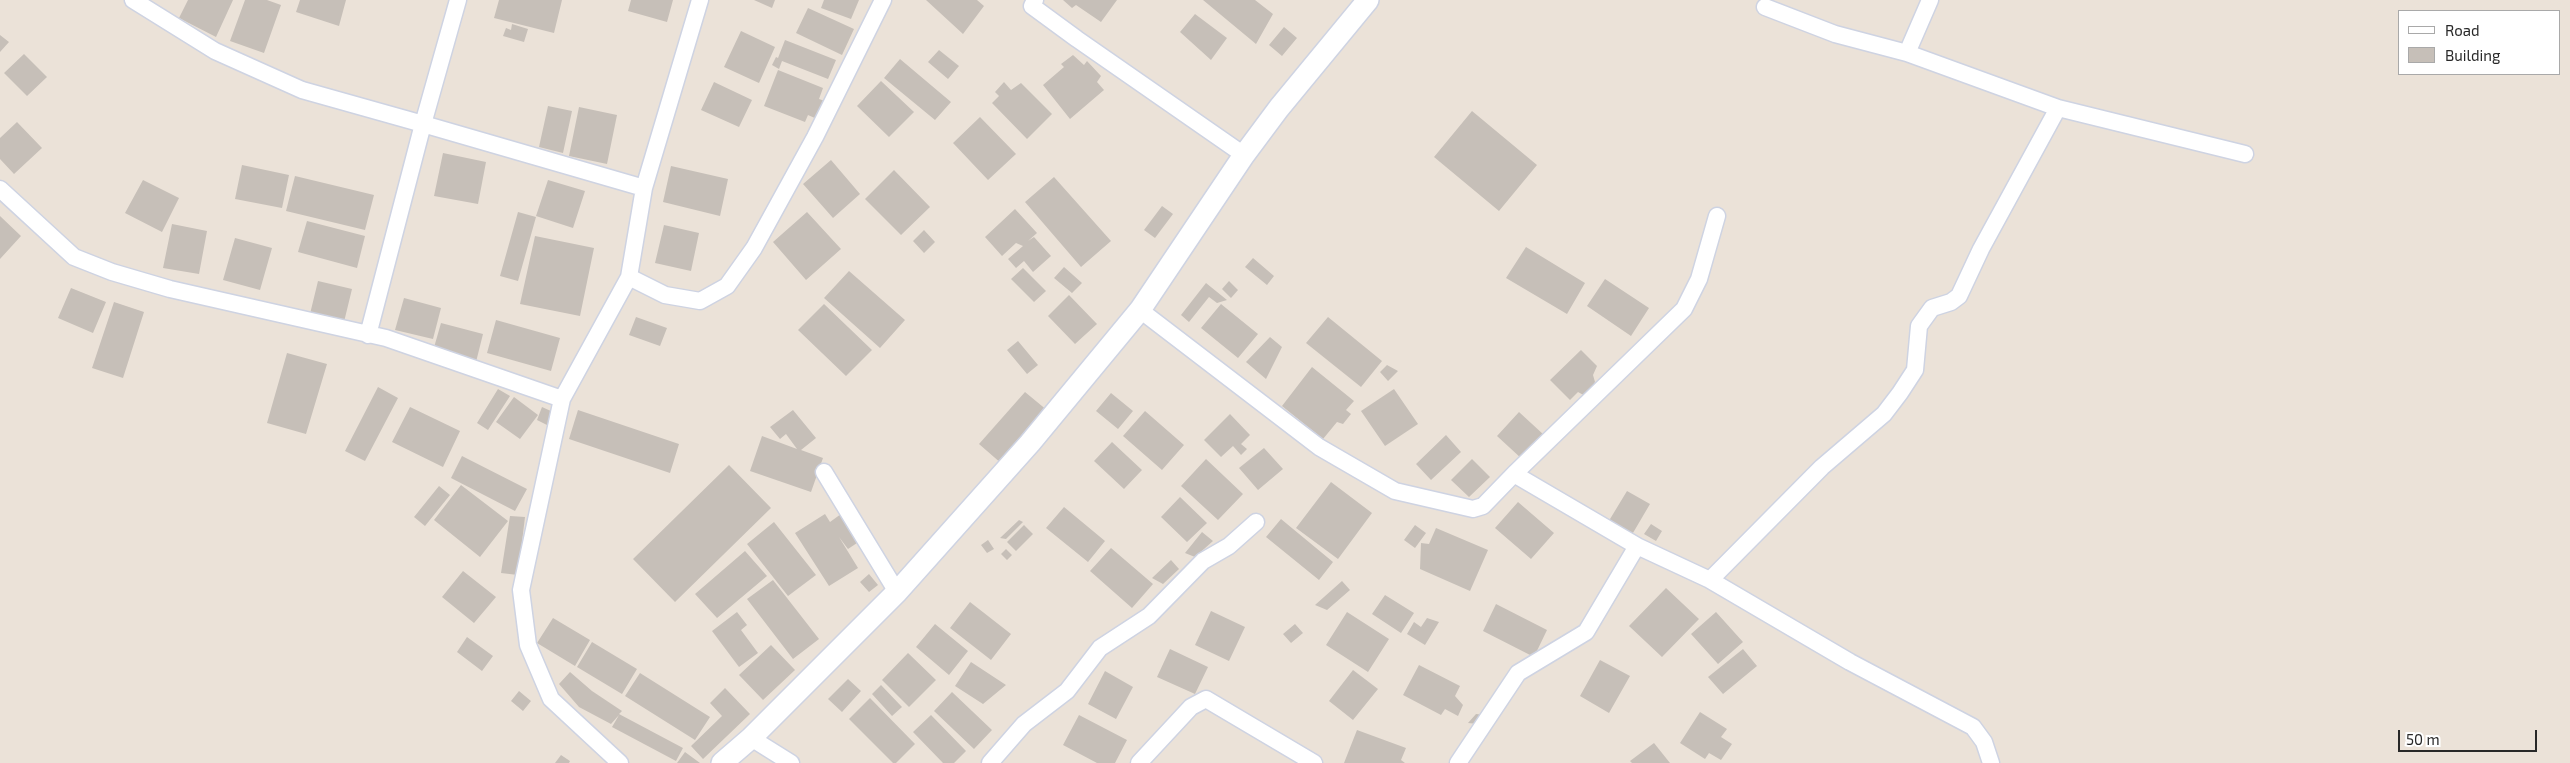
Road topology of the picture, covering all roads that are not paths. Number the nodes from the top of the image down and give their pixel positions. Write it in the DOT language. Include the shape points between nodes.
graph roads {
  1 [pos="133,0"];
  2 [pos="458,0"];
  3 [pos="700,0"];
  4 [pos="883,0"];
  5 [pos="1035,0"];
  6 [pos="1368,0"];
  7 [pos="1930,0"];
  8 [pos="1765,7"];
  9 [pos="1907,53"];
  10 [pos="2058,108"];
  11 [pos="423,124"];
  12 [pos="2245,154"];
  13 [pos="1244,155"];
  14 [pos="644,188"];
  15 [pos="0,189"];
  16 [pos="1717,216"];
  17 [pos="629,276"];
  18 [pos="1140,310"];
  19 [pos="368,335"];
  20 [pos="562,399"];
  21 [pos="824,472"];
  22 [pos="1514,474"];
  23 [pos="1256,522"];
  24 [pos="1637,546"];
  25 [pos="1710,580"];
  26 [pos="897,592"];
  27 [pos="751,738"];
  28 [pos="620,763"];
  29 [pos="722,763"];
  30 [pos="791,763"];
  31 [pos="990,763"];
  32 [pos="1139,763"];
  33 [pos="1314,763"];
  34 [pos="1458,763"];
  35 [pos="1991,763"];
  1 -- 11 [label="street" via="215,51 302,90"];
  2 -- 11 [label="street"];
  3 -- 14 [label="street"];
  4 -- 17 [label="street" via="811,146 754,248 727,286 700,301 665,295"];
  5 -- 13 [label="street" via="1032,6"];
  6 -- 13 [label="street"];
  7 -- 9 [label="street"];
  8 -- 9 [label="street" via="1835,34"];
  9 -- 10 [label="street"];
  10 -- 12 [label="street"];
  10 -- 25 [label="street" via="1959,296 1932,308 1919,326 1915,370 1900,393 1884,414 1822,467"];
  11 -- 14 [label="street"];
  11 -- 19 [label="street"];
  13 -- 18 [label="street"];
  14 -- 17 [label="street"];
  15 -- 19 [label="street" via="74,257 170,290"];
  16 -- 22 [label="street" via="1699,279 1684,309"];
  17 -- 20 [label="street"];
  18 -- 22 [label="street" via="1319,447 1395,491 1473,508 1483,506"];
  18 -- 26 [label="street" via="1030,443"];
  19 -- 20 [label="street" via="386,338"];
  20 -- 28 [label="street" via="521,590 528,645 551,699"];
  21 -- 26 [label="street"];
  22 -- 24 [label="street"];
  23 -- 31 [label="street" via="1229,546 1202,562 1149,616 1100,648 1067,692 1024,724"];
  24 -- 25 [label="street"];
  24 -- 34 [label="street" via="1586,632 1518,673"];
  25 -- 35 [label="street" via="1850,662 1973,727 1984,742"];
  26 -- 27 [label="street"];
  27 -- 29 [label="street"];
  27 -- 30 [label="street"];
  32 -- 33 [label="street" via="1191,707 1206,699"];
}
